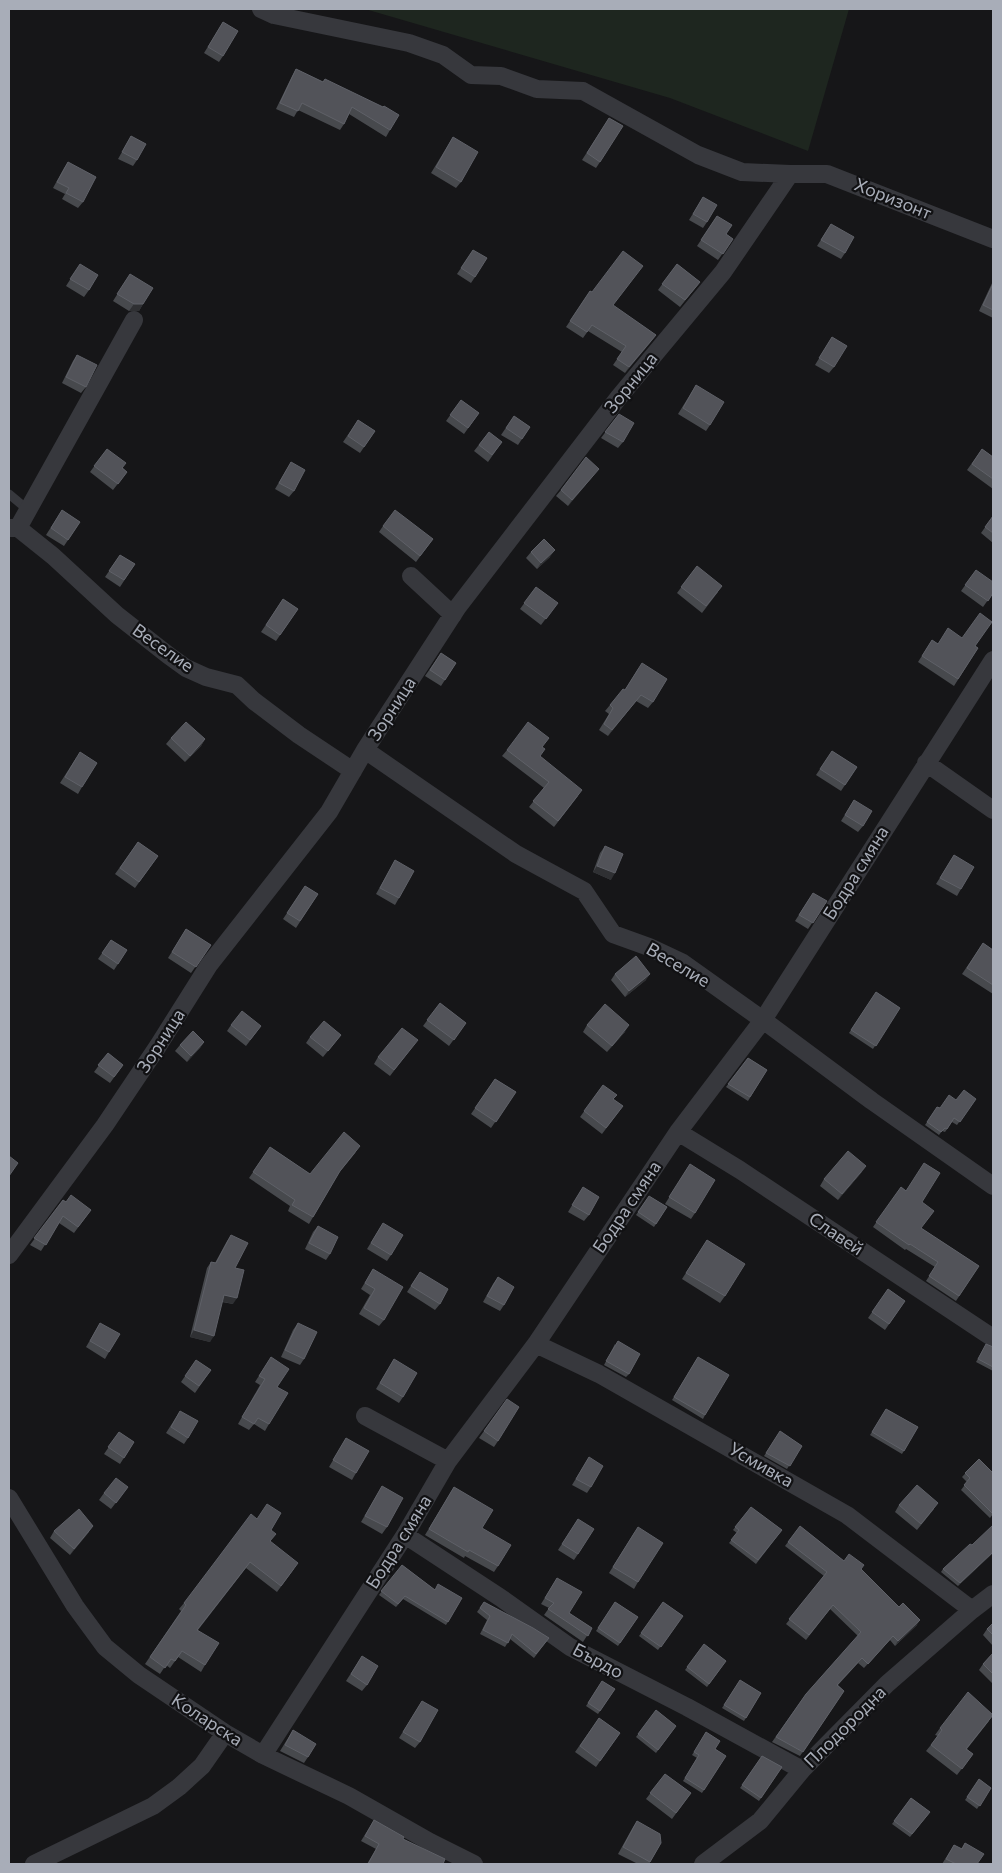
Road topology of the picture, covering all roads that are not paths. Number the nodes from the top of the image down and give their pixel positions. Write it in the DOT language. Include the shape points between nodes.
graph roads {
  1 [pos="260,9"];
  2 [pos="790,174"];
  3 [pos="993,239"];
  4 [pos="134,320"];
  5 [pos="9,494"];
  6 [pos="28,510"];
  7 [pos="13,528"];
  8 [pos="412,576"];
  9 [pos="453,615"];
  10 [pos="993,660"];
  11 [pos="365,750"];
  12 [pos="926,763"];
  13 [pos="353,771"];
  14 [pos="993,810"];
  15 [pos="763,1020"];
  16 [pos="678,1132"];
  17 [pos="993,1186"];
  18 [pos="9,1255"];
  19 [pos="993,1338"];
  20 [pos="536,1344"];
  21 [pos="365,1416"];
  22 [pos="448,1461"];
  23 [pos="9,1498"];
  24 [pos="405,1536"];
  25 [pos="993,1594"];
  26 [pos="972,1610"];
  27 [pos="224,1733"];
  28 [pos="263,1755"];
  29 [pos="802,1770"];
  30 [pos="34,1864"];
  31 [pos="474,1864"];
  32 [pos="703,1864"];
  1 -- 2 [label="street, Хоризонт" via="274,15 410,43 443,55 471,75 501,76 537,89 583,92 698,156 742,172"];
  2 -- 3 [label="street, Хоризонт" via="828,174"];
  2 -- 9 [label="street, Зорница" via="723,272 619,397"];
  4 -- 6 [label="street"];
  5 -- 6 [label="lane"];
  6 -- 7 [label="street"];
  7 -- 13 [label="street, Веселие" via="53,556 118,615 186,668 237,685 292,730"];
  8 -- 9 [label="street"];
  9 -- 11 [label="street, Зорница"];
  10 -- 12 [label="street, Бодра смяна"];
  11 -- 13 [label="street, Зорница"];
  11 -- 15 [label="street, Веселие" via="516,854 584,891 613,934 649,946 683,963"];
  12 -- 14 [label="street"];
  12 -- 15 [label="street, Бодра смяна"];
  13 -- 18 [label="street, Зорница" via="329,812 208,966 105,1125"];
  15 -- 16 [label="street, Бодра смяна"];
  15 -- 17 [label="street, Веселие"];
  16 -- 19 [label="street, Славей"];
  16 -- 20 [label="street, Бодра смяна"];
  20 -- 22 [label="street, Бодра смяна"];
  20 -- 26 [label="street, Усмивка" via="599,1374 847,1515"];
  21 -- 22 [label="street"];
  22 -- 24 [label="street, Бодра смяна"];
  23 -- 27 [label="street, Коларска" via="75,1606 105,1647 139,1675"];
  24 -- 28 [label="street, Бодра смяна"];
  24 -- 29 [label="street, Бърдо" via="570,1647"];
  25 -- 26 [label="street, Плодородна"];
  26 -- 29 [label="street, Плодородна" via="887,1684"];
  27 -- 28 [label="street, Коларска"];
  27 -- 30 [label="street" via="202,1766 153,1806"];
  28 -- 31 [label="street, Коларска" via="349,1796"];
  29 -- 32 [label="street, Плодородна" via="760,1821"];
}
